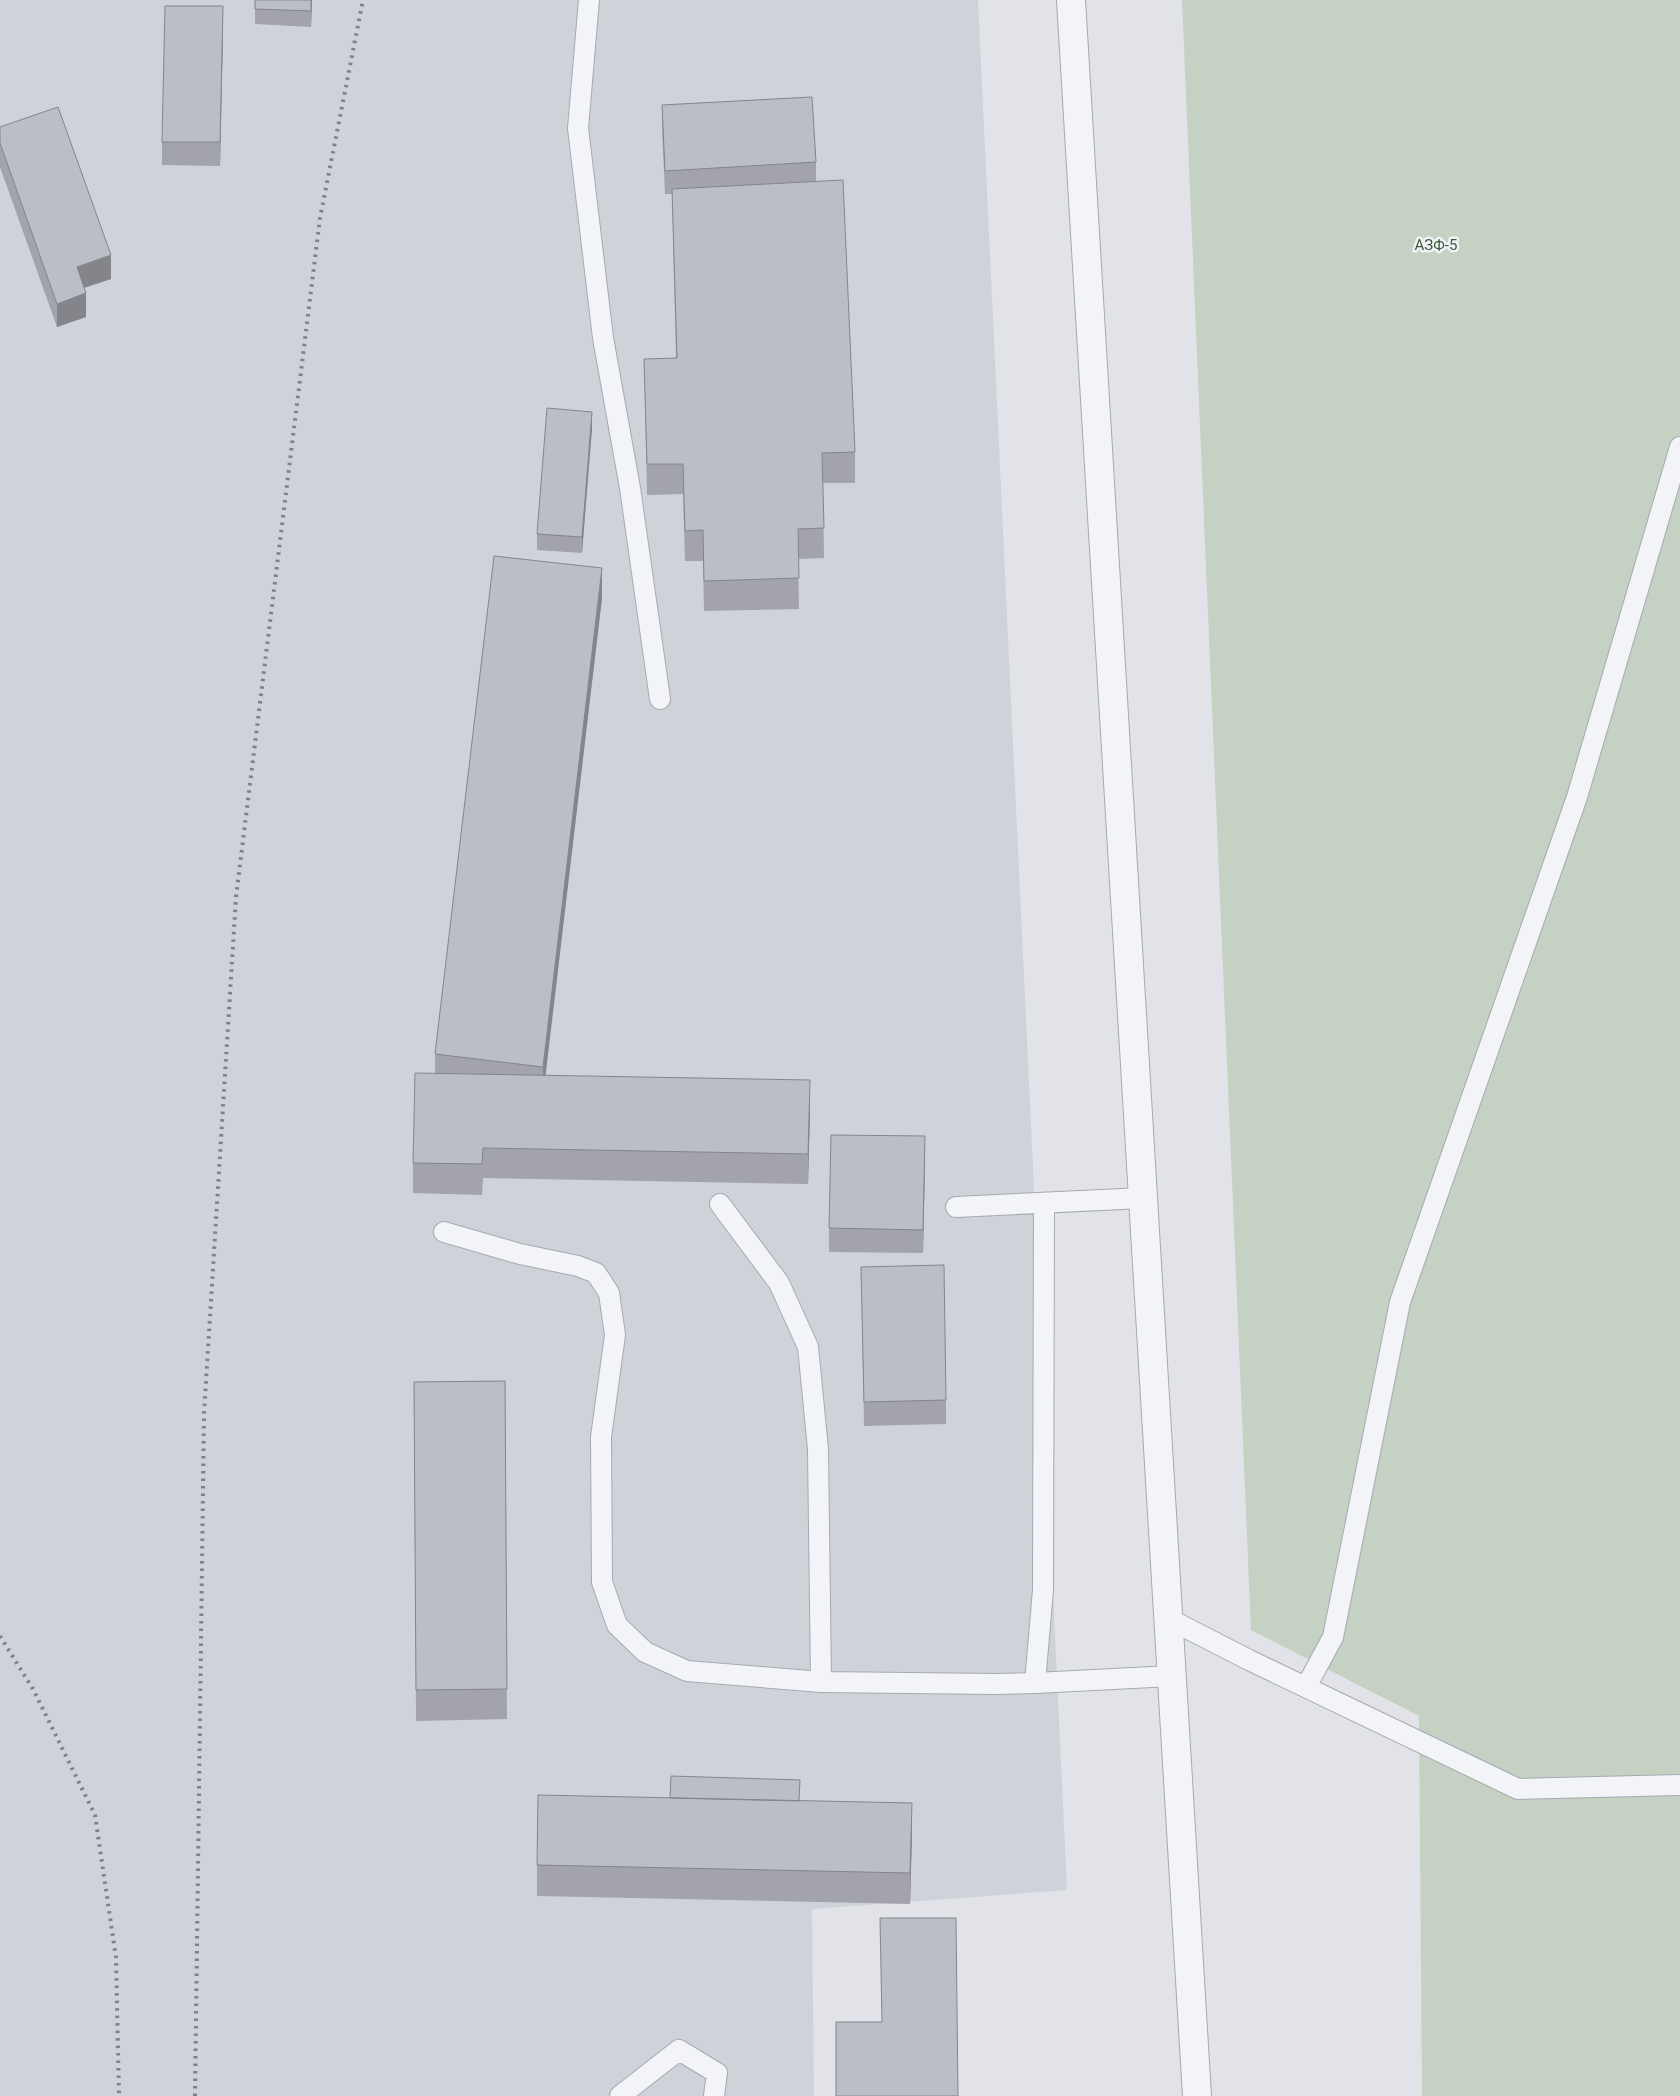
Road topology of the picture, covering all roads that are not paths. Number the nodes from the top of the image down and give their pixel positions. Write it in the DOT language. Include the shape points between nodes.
graph roads {
  1 [pos="589,0"];
  2 [pos="1071,0"];
  3 [pos="1680,447"];
  4 [pos="660,699"];
  5 [pos="1143,1198"];
  6 [pos="1044,1203"];
  7 [pos="720,1204"];
  8 [pos="956,1207"];
  9 [pos="444,1232"];
  10 [pos="1169,1619"];
  11 [pos="1172,1676"];
  12 [pos="821,1682"];
  13 [pos="1035,1682"];
  14 [pos="1306,1688"];
  15 [pos="1680,1785"];
  16 [pos="620,2096"];
  17 [pos="714,2096"];
  18 [pos="1197,2096"];
  1 -- 4 [label="lane" via="578,128 603,338 630,488"];
  2 -- 5 [label="street"];
  3 -- 14 [label="lane" via="1576,798 1400,1302 1333,1637"];
  5 -- 6 [label="lane"];
  5 -- 10 [label="street"];
  6 -- 8 [label="lane"];
  6 -- 13 [label="lane" via="1043,1590"];
  7 -- 12 [label="lane" via="779,1283 808,1347 818,1449"];
  9 -- 12 [label="lane" via="520,1254 578,1266 596,1273 609,1294 615,1336 601,1437 602,1582 617,1625 645,1652 687,1671"];
  10 -- 11 [label="street"];
  10 -- 14 [label="lane"];
  11 -- 13 [label="lane"];
  11 -- 18 [label="street"];
  12 -- 13 [label="lane"];
  14 -- 15 [label="lane" via="1518,1789"];
  16 -- 17 [label="lane" via="678,2050 717,2073"];
}
